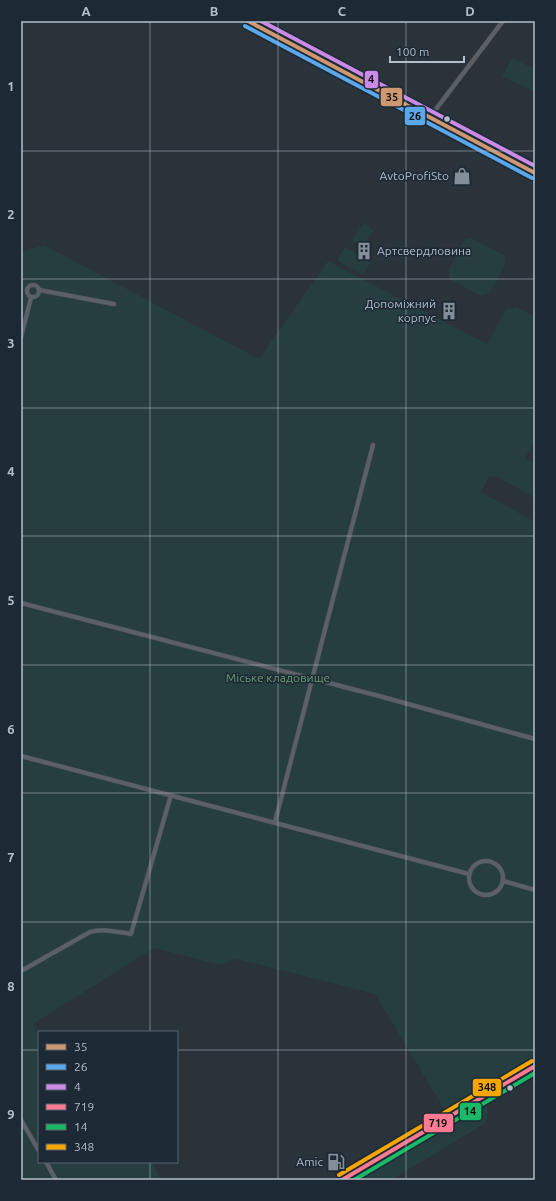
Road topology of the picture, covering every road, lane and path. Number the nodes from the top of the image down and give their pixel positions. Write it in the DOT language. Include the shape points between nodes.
graph roads {
  1 [pos="248,21"];
  2 [pos="503,21"];
  3 [pos="430,117"];
  4 [pos="535,173"];
  5 [pos="39,290"];
  6 [pos="31,298"];
  7 [pos="114,304"];
  8 [pos="21,337"];
  9 [pos="373,445"];
  10 [pos="21,603"];
  11 [pos="311,679"];
  12 [pos="535,739"];
  13 [pos="21,756"];
  14 [pos="171,795"];
  15 [pos="275,822"];
  16 [pos="469,874"];
  17 [pos="503,881"];
  18 [pos="535,890"];
  19 [pos="21,971"];
  20 [pos="535,1066"];
  21 [pos="21,1120"];
  22 [pos="38,1148"];
  23 [pos="47,1163"];
  24 [pos="56,1180"];
  25 [pos="342,1180"];
  1 -- 3 [label="main road"];
  2 -- 3 [label="street"];
  3 -- 4 [label="main road"];
  5 -- 6 [label="street" via="37,296"];
  5 -- 6 [label="street" via="34,285 28,287 27,293"];
  5 -- 7 [label="street"];
  6 -- 8 [label="street"];
  9 -- 11 [label="street"];
  10 -- 11 [label="street"];
  11 -- 12 [label="street"];
  11 -- 15 [label="street"];
  13 -- 14 [label="street"];
  14 -- 15 [label="street"];
  14 -- 19 [label="street" via="131,934 108,930 90,932"];
  15 -- 16 [label="street"];
  16 -- 17 [label="street" via="480,861 491,861 500,867"];
  16 -- 17 [label="street" via="470,885 484,895 494,893 502,886"];
  17 -- 18 [label="street"];
  20 -- 25 [label="main road"];
  21 -- 22 [label="street"];
  23 -- 24 [label="street"];
}
